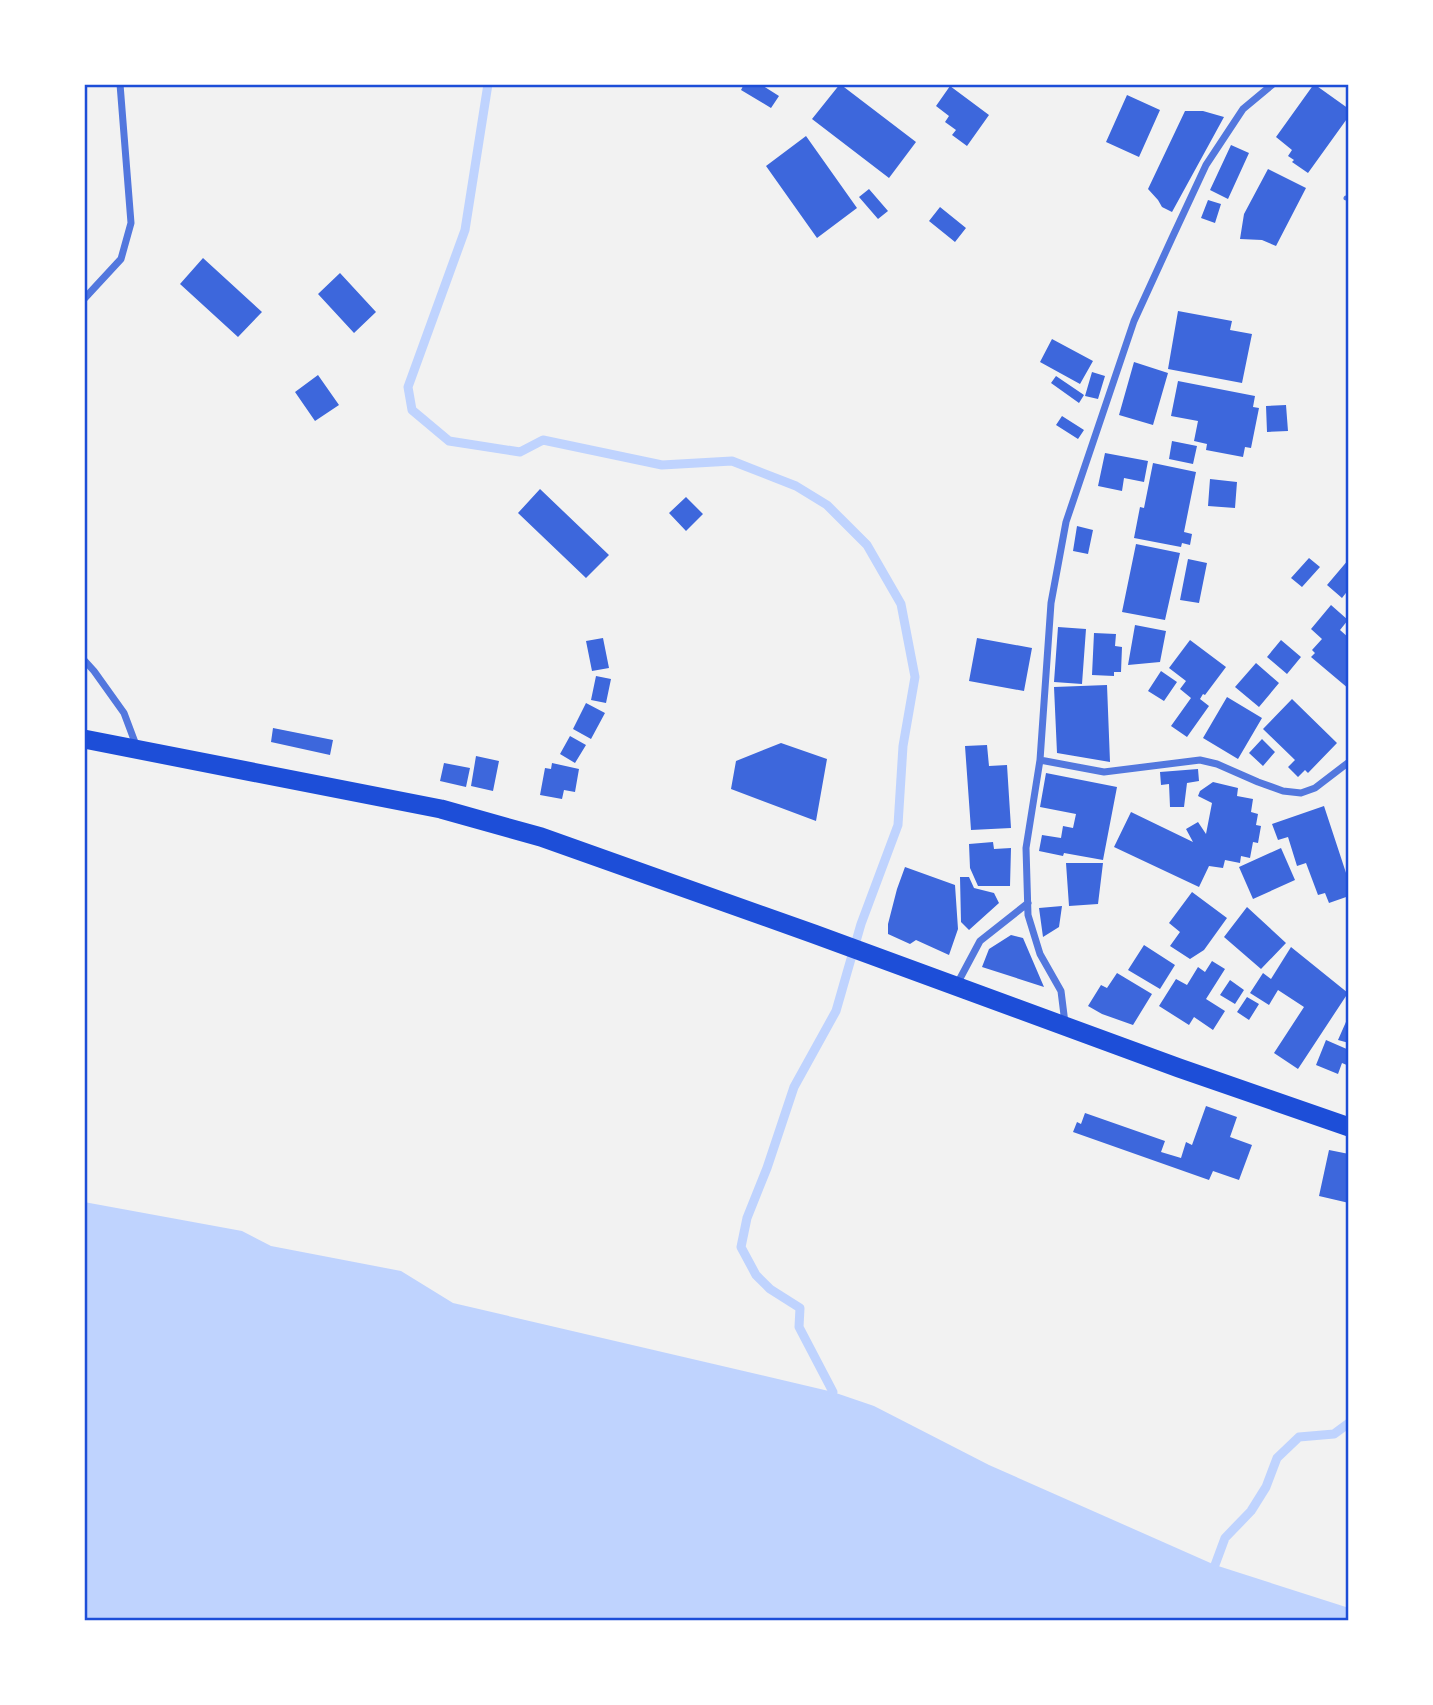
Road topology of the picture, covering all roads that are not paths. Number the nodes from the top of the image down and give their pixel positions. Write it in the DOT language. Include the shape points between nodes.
graph roads {
  1 [pos="120,84"];
  2 [pos="1273,84"];
  3 [pos="84,299"];
  4 [pos="84,660"];
  5 [pos="84,739"];
  6 [pos="138,749"];
  7 [pos="1040,760"];
  8 [pos="1349,762"];
  9 [pos="1028,903"];
  10 [pos="956,987"];
  11 [pos="1066,1027"];
  12 [pos="1349,1127"];
  1 -- 3 [label="street" via="131,223 121,259"];
  2 -- 7 [label="street" via="1243,109 1206,165 1134,321 1066,522 1051,603"];
  4 -- 6 [label="street" via="124,713"];
  5 -- 6 [label="highway"];
  6 -- 10 [label="highway" via="441,809 541,837"];
  7 -- 8 [label="street" via="1104,772 1200,760 1283,791 1301,793"];
  7 -- 9 [label="street" via="1026,848"];
  9 -- 10 [label="street" via="980,941"];
  9 -- 11 [label="street" via="1040,954 1062,991"];
  10 -- 11 [label="highway"];
  11 -- 12 [label="highway"];
}
